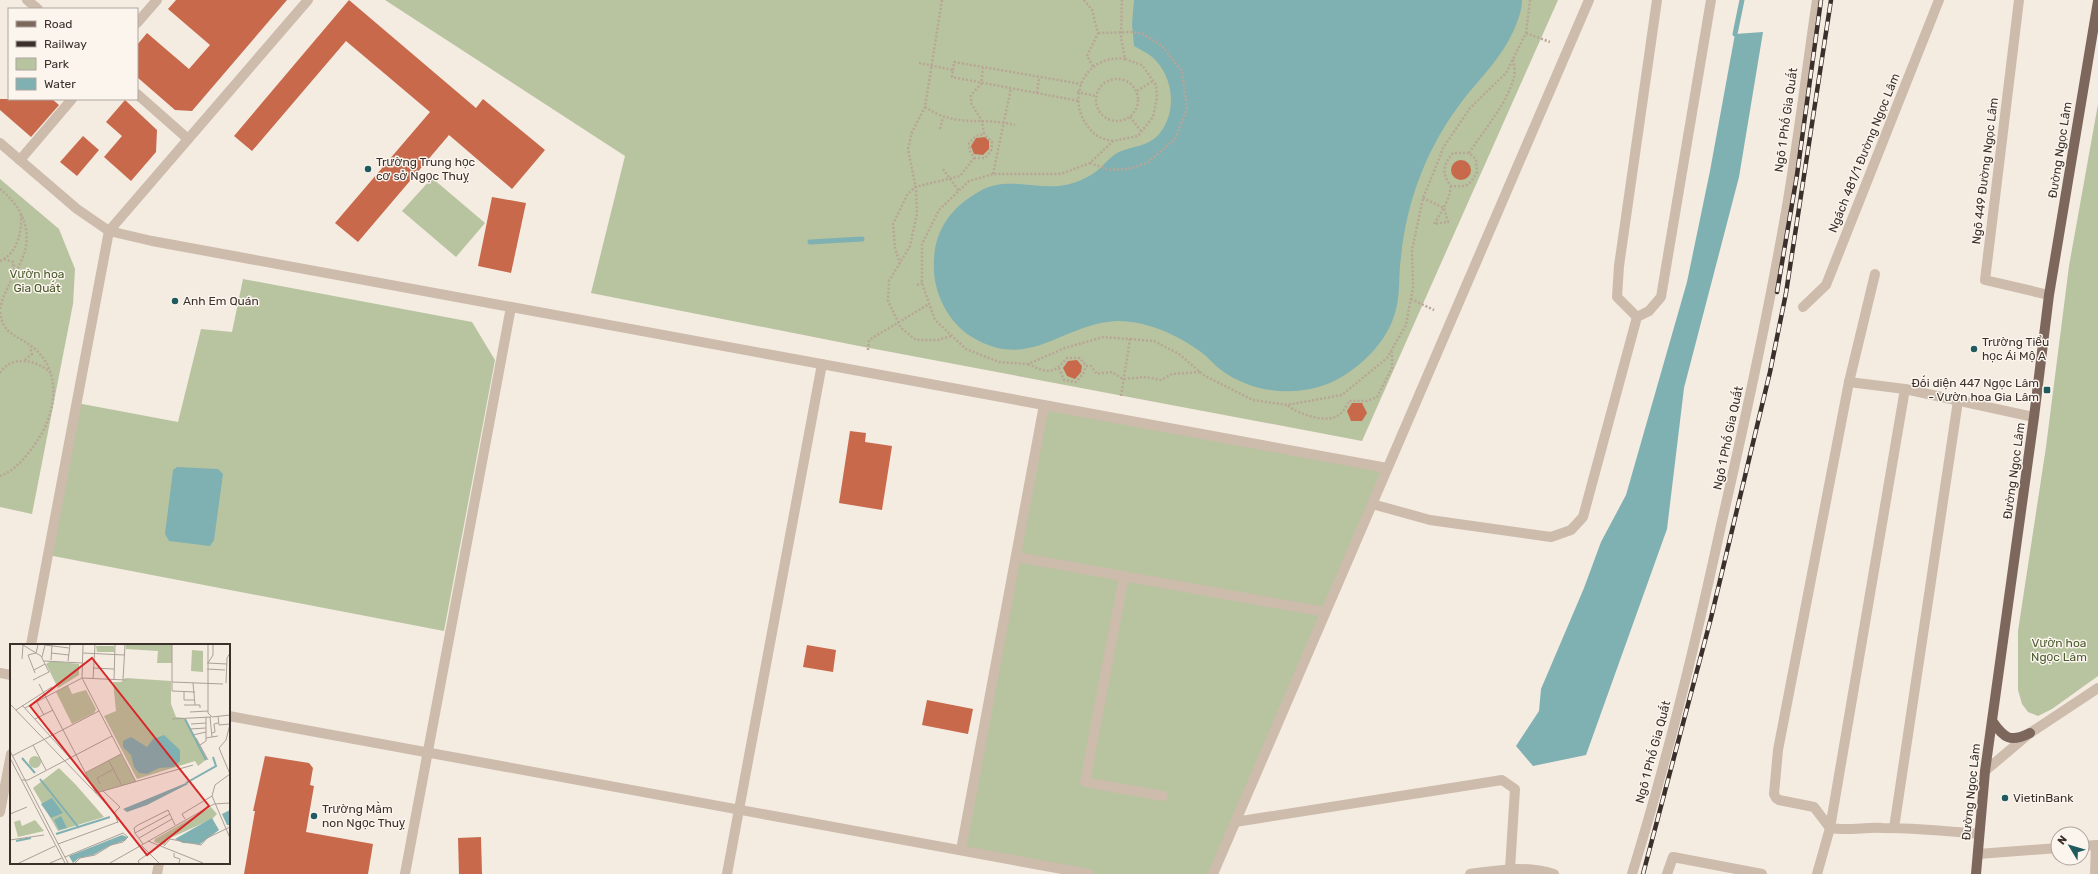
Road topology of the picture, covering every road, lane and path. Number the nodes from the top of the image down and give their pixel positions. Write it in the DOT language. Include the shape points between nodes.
graph roads {
  1 [pos="27,0"];
  2 [pos="308,0"];
  3 [pos="942,0"];
  4 [pos="1084,0"];
  5 [pos="1122,0"];
  6 [pos="1531,0"];
  7 [pos="1589,0"];
  8 [pos="1657,0"];
  9 [pos="1711,0"];
  10 [pos="1817,0"];
  11 [pos="1939,0"];
  12 [pos="2019,0"];
  13 [pos="154,1"];
  14 [pos="2098,1"];
  15 [pos="1087,2"];
  16 [pos="37,8"];
  17 [pos="138,22"];
  18 [pos="1098,32"];
  19 [pos="1121,32"];
  20 [pos="1526,33"];
  21 [pos="1550,42"];
  22 [pos="1513,58"];
  23 [pos="1125,60"];
  24 [pos="919,63"];
  25 [pos="931,65"];
  26 [pos="983,68"];
  27 [pos="1094,68"];
  28 [pos="953,70"];
  29 [pos="1039,78"];
  30 [pos="1153,81"];
  31 [pos="981,84"];
  32 [pos="1081,84"];
  33 [pos="1011,88"];
  34 [pos="1137,91"];
  35 [pos="1077,92"];
  36 [pos="1037,93"];
  37 [pos="138,95"];
  38 [pos="1096,96"];
  39 [pos="71,100"];
  40 [pos="1078,100"];
  41 [pos="925,107"];
  42 [pos="943,117"];
  43 [pos="1130,117"];
  44 [pos="982,121"];
  45 [pos="1004,122"];
  46 [pos="1015,125"];
  47 [pos="940,129"];
  48 [pos="1141,131"];
  49 [pos="984,134"];
  50 [pos="188,139"];
  51 [pos="1113,141"];
  52 [pos="0,142"];
  53 [pos="1469,152"];
  54 [pos="974,158"];
  55 [pos="1439,159"];
  56 [pos="20,160"];
  57 [pos="1445,162"];
  58 [pos="1090,163"];
  59 [pos="943,169"];
  60 [pos="993,174"];
  61 [pos="950,178"];
  62 [pos="1452,186"];
  63 [pos="916,187"];
  64 [pos="0,189"];
  65 [pos="959,191"];
  66 [pos="1423,198"];
  67 [pos="1444,208"];
  68 [pos="20,211"];
  69 [pos="109,231"];
  70 [pos="4,259"];
  71 [pos="0,261"];
  72 [pos="900,265"];
  73 [pos="1875,274"];
  74 [pos="14,275"];
  75 [pos="922,283"];
  76 [pos="917,285"];
  77 [pos="2049,295"];
  78 [pos="1411,299"];
  79 [pos="930,304"];
  80 [pos="511,307"];
  81 [pos="1803,307"];
  82 [pos="1434,310"];
  83 [pos="0,311"];
  84 [pos="1637,317"];
  85 [pos="899,321"];
  86 [pos="952,336"];
  87 [pos="1130,339"];
  88 [pos="30,346"];
  89 [pos="868,350"];
  90 [pos="1392,351"];
  91 [pos="21,361"];
  92 [pos="822,364"];
  93 [pos="1028,364"];
  94 [pos="1086,366"];
  95 [pos="1059,368"];
  96 [pos="1201,372"];
  97 [pos="0,373"];
  98 [pos="52,373"];
  99 [pos="1124,378"];
  100 [pos="1850,382"];
  101 [pos="1905,389"];
  102 [pos="1121,396"];
  103 [pos="1958,401"];
  104 [pos="1044,405"];
  105 [pos="1287,405"];
  106 [pos="2034,417"];
  107 [pos="1387,468"];
  108 [pos="0,476"];
  109 [pos="1372,504"];
  110 [pos="1016,556"];
  111 [pos="1124,576"];
  112 [pos="1326,612"];
  113 [pos="31,644"];
  114 [pos="0,673"];
  115 [pos="10,675"];
  116 [pos="2098,688"];
  117 [pos="230,716"];
  118 [pos="1992,721"];
  119 [pos="2030,733"];
  120 [pos="428,752"];
  121 [pos="10,765"];
  122 [pos="1985,771"];
  123 [pos="8,788"];
  124 [pos="1163,796"];
  125 [pos="739,809"];
  126 [pos="0,812"];
  127 [pos="1235,822"];
  128 [pos="1830,828"];
  129 [pos="1894,828"];
  130 [pos="1979,834"];
  131 [pos="2097,845"];
  132 [pos="2050,849"];
  133 [pos="961,850"];
  134 [pos="1978,854"];
  135 [pos="159,864"];
  136 [pos="1510,869"];
  137 [pos="157,874"];
  138 [pos="405,874"];
  139 [pos="727,874"];
  140 [pos="1089,874"];
  141 [pos="1213,874"];
  142 [pos="1470,874"];
  143 [pos="1554,874"];
  144 [pos="1632,874"];
  145 [pos="1667,874"];
  146 [pos="1762,874"];
  147 [pos="1817,874"];
  148 [pos="1976,874"];
  149 [pos="2095,874"];
  1 -- 16 [label="street"];
  2 -- 50 [label="street"];
  3 -- 25 [label="path"];
  4 -- 15 [label="path"];
  5 -- 19 [label="path"];
  6 -- 20 [label="path"];
  7 -- 107 [label="street"];
  8 -- 84 [label="street" via="1619,266 1617,297"];
  9 -- 84 [label="street" via="1661,297 1649,311"];
  10 -- 144 [label="street, Ngõ 1 Phố Gia Quất" via="1788,200 1760,352 1691,660 1658,792"];
  11 -- 81 [label="street, Ngách 481/1 Đường Ngọc Lâm" via="1826,285"];
  12 -- 77 [label="street, Ngõ 449 Đường Ngọc Lâm" via="1985,280"];
  13 -- 17 [label="street"];
  14 -- 77 [label="main road, Đường Ngọc Lâm"];
  15 -- 18 [label="path"];
  18 -- 19 [label="path"];
  18 -- 27 [label="path" via="1087,56"];
  19 -- 23 [label="path"];
  19 -- 58 [label="path" via="1143,34 1161,45 1182,71 1187,109 1174,139 1146,163 1128,169 1110,170"];
  20 -- 21 [label="path"];
  20 -- 22 [label="path"];
  22 -- 53 [label="path" via="1514,76 1504,103"];
  22 -- 55 [label="path" via="1506,73 1470,108 1443,148"];
  23 -- 27 [label="path" via="1113,58"];
  23 -- 30 [label="path" via="1142,65"];
  24 -- 25 [label="path"];
  25 -- 28 [label="path"];
  25 -- 41 [label="path"];
  26 -- 28 [label="path" via="954,62"];
  26 -- 29 [label="path"];
  26 -- 31 [label="path"];
  27 -- 32 [label="path" via="1088,71"];
  28 -- 31 [label="path" via="952,78"];
  29 -- 32 [label="path"];
  29 -- 36 [label="path"];
  30 -- 34 [label="path"];
  30 -- 48 [label="path" via="1157,97 1153,117"];
  31 -- 33 [label="path"];
  31 -- 44 [label="path" via="972,95 971,103"];
  32 -- 35 [label="path"];
  33 -- 36 [label="path"];
  33 -- 45 [label="path"];
  34 -- 38 [label="path" via="1128,82 1115,79 1103,84"];
  34 -- 43 [label="path" via="1138,105"];
  35 -- 38 [label="path"];
  35 -- 40 [label="path"];
  36 -- 40 [label="path"];
  37 -- 50 [label="street"];
  38 -- 43 [label="path" via="1098,110 1109,120 1116,122"];
  39 -- 56 [label="street"];
  40 -- 51 [label="path" via="1081,118 1096,136"];
  41 -- 42 [label="path"];
  41 -- 63 [label="path" via="912,132 908,148"];
  42 -- 44 [label="path" via="961,122"];
  42 -- 47 [label="path"];
  43 -- 48 [label="path"];
  44 -- 45 [label="path"];
  44 -- 49 [label="path"];
  45 -- 46 [label="path"];
  45 -- 60 [label="path"];
  48 -- 51 [label="path" via="1138,136"];
  49 -- 54 [label="path" via="976,136 969,143"];
  49 -- 54 [label="path" via="992,142 991,152 985,158"];
  50 -- 69 [label="street"];
  51 -- 58 [label="path"];
  52 -- 56 [label="street"];
  53 -- 57 [label="path" via="1453,153"];
  53 -- 62 [label="path" via="1476,159 1477,172 1470,184 1463,187"];
  54 -- 61 [label="path" via="960,176"];
  55 -- 57 [label="path"];
  55 -- 66 [label="path"];
  56 -- 69 [label="street" via="77,209"];
  57 -- 62 [label="path" via="1445,178"];
  58 -- 60 [label="path" via="1061,174"];
  59 -- 61 [label="path"];
  60 -- 65 [label="path" via="969,181"];
  61 -- 63 [label="path"];
  61 -- 65 [label="path"];
  62 -- 67 [label="path"];
  63 -- 72 [label="path" via="917,214 910,246"];
  63 -- 72 [label="path" via="907,195 893,224 895,248"];
  64 -- 68 [label="path"];
  65 -- 75 [label="path" via="939,210 922,244"];
  66 -- 67 [label="path"];
  66 -- 78 [label="path" via="1412,250"];
  67 -- 67 [label="path" via="1440,214 1434,224 1448,222"];
  68 -- 70 [label="path" via="19,237 12,252"];
  68 -- 74 [label="path" via="26,224 26,246"];
  69 -- 80 [label="street"];
  69 -- 113 [label="street"];
  70 -- 71 [label="path"];
  70 -- 74 [label="path" via="13,262"];
  72 -- 85 [label="path" via="889,281 888,302"];
  73 -- 100 [label="street"];
  74 -- 83 [label="path" via="2,300"];
  75 -- 76 [label="path"];
  75 -- 79 [label="path"];
  77 -- 106 [label="main road, Đường Ngọc Lâm"];
  78 -- 82 [label="path"];
  78 -- 90 [label="path" via="1406,325"];
  79 -- 85 [label="path"];
  79 -- 86 [label="path" via="935,320"];
  80 -- 92 [label="street"];
  80 -- 120 [label="street"];
  83 -- 88 [label="path" via="4,327"];
  84 -- 109 [label="street" via="1583,517 1571,530 1551,538 1430,520"];
  85 -- 86 [label="path" via="901,328 916,340 938,340"];
  85 -- 89 [label="path" via="869,340"];
  86 -- 93 [label="path" via="966,350 999,362"];
  87 -- 93 [label="path" via="1103,337 1065,348"];
  87 -- 96 [label="path" via="1154,341 1179,354"];
  87 -- 99 [label="path"];
  88 -- 91 [label="path" via="32,354"];
  88 -- 98 [label="path" via="44,358"];
  90 -- 105 [label="path" via="1342,395"];
  90 -- 105 [label="path" via="1392,368 1377,397 1367,401 1349,401 1340,415 1326,419 1297,413"];
  91 -- 97 [label="path" via="9,364"];
  91 -- 98 [label="path" via="41,365"];
  92 -- 104 [label="street"];
  92 -- 125 [label="street"];
  93 -- 95 [label="path" via="1050,372"];
  94 -- 95 [label="path" via="1080,358 1067,358"];
  94 -- 95 [label="path" via="1084,374 1076,382 1064,380"];
  94 -- 99 [label="path" via="1091,366 1097,374 1112,372"];
  96 -- 99 [label="path" via="1172,374 1161,380 1146,377"];
  96 -- 105 [label="path" via="1254,400"];
  98 -- 108 [label="path" via="52,405 44,431 26,456"];
  99 -- 102 [label="path"];
  100 -- 101 [label="street"];
  100 -- 128 [label="street" via="1778,750 1774,794 1779,800 1814,807"];
  101 -- 103 [label="street"];
  101 -- 128 [label="street"];
  103 -- 106 [label="street"];
  103 -- 129 [label="street"];
  104 -- 107 [label="street"];
  104 -- 110 [label="street"];
  106 -- 118 [label="main road, Đường Ngọc Lâm"];
  107 -- 109 [label="street"];
  109 -- 112 [label="street"];
  110 -- 111 [label="street"];
  110 -- 133 [label="street"];
  111 -- 112 [label="street"];
  111 -- 124 [label="street" via="1085,782"];
  112 -- 127 [label="street"];
  114 -- 115 [label="street"];
  116 -- 119 [label="street"];
  117 -- 120 [label="street"];
  118 -- 119 [label="main road" via="2003,735 2009,738 2020,738"];
  118 -- 122 [label="main road, Đường Ngọc Lâm"];
  119 -- 122 [label="street"];
  120 -- 125 [label="street"];
  120 -- 138 [label="street"];
  121 -- 123 [label="street"];
  122 -- 130 [label="main road, Đường Ngọc Lâm"];
  123 -- 126 [label="street"];
  125 -- 133 [label="street"];
  125 -- 139 [label="street"];
  127 -- 136 [label="street" via="1502,780 1515,789"];
  127 -- 141 [label="street"];
  128 -- 129 [label="street"];
  128 -- 147 [label="street"];
  129 -- 130 [label="street"];
  130 -- 134 [label="main road, Đường Ngọc Lâm"];
  131 -- 149 [label="street"];
  132 -- 134 [label="street"];
  133 -- 140 [label="street"];
  134 -- 148 [label="main road, Đường Ngọc Lâm"];
  135 -- 137 [label="street"];
  136 -- 142 [label="street"];
  136 -- 143 [label="street" via="1534,868"];
  145 -- 146 [label="street" via="1673,857"];
}
